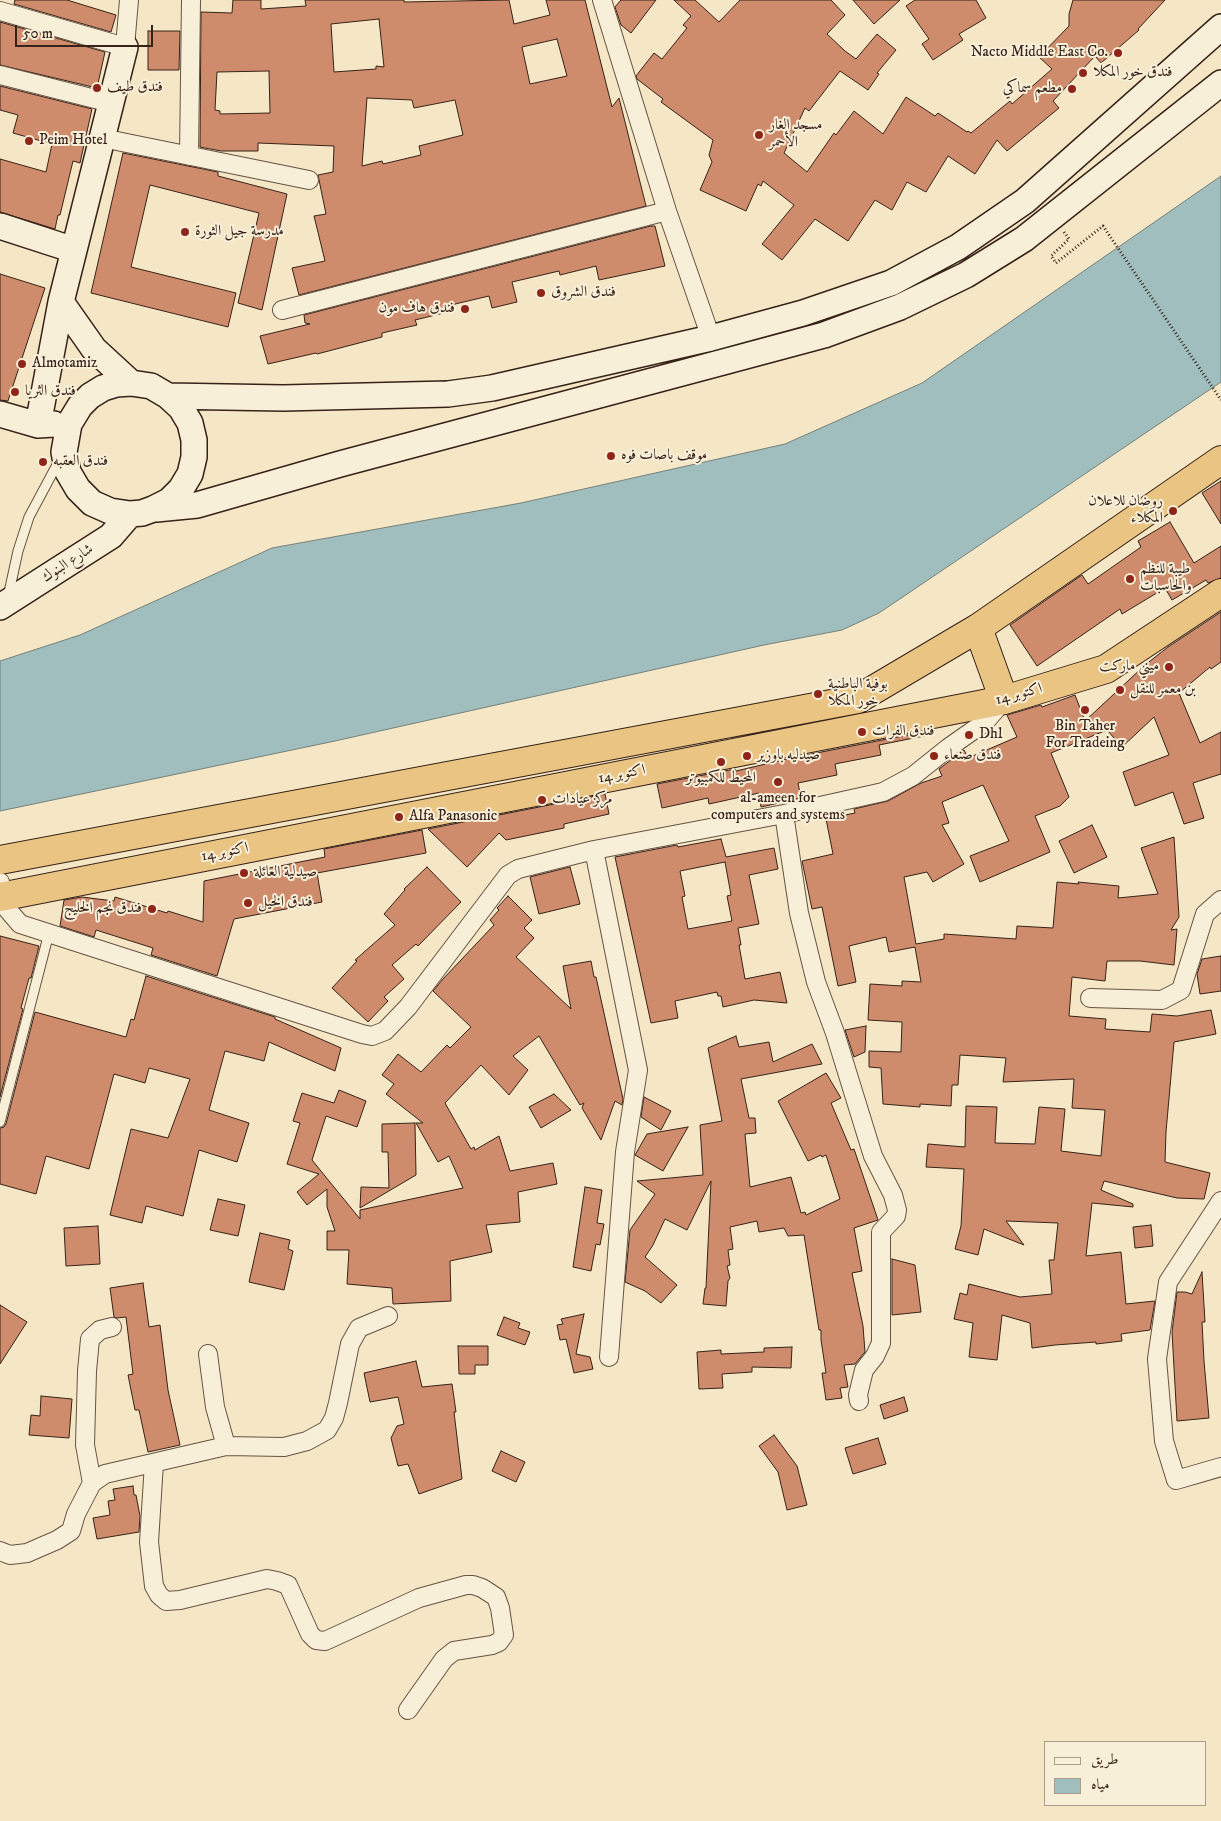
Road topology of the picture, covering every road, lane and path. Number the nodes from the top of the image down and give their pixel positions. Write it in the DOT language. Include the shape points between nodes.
graph roads {
  1 [pos="129,0"];
  2 [pos="191,0"];
  3 [pos="602,0"];
  4 [pos="0,11"];
  5 [pos="1221,27"];
  6 [pos="125,46"];
  7 [pos="0,75"];
  8 [pos="1221,83"];
  9 [pos="111,103"];
  10 [pos="102,138"];
  11 [pos="189,156"];
  12 [pos="310,180"];
  13 [pos="667,211"];
  14 [pos="1052,217"];
  15 [pos="0,226"];
  16 [pos="74,250"];
  17 [pos="61,302"];
  18 [pos="282,310"];
  19 [pos="711,338"];
  20 [pos="131,383"];
  21 [pos="168,396"];
  22 [pos="1221,400"];
  23 [pos="0,414"];
  24 [pos="69,424"];
  25 [pos="38,425"];
  26 [pos="64,452"];
  27 [pos="1221,460"];
  28 [pos="142,512"];
  29 [pos="1221,593"];
  30 [pos="3,606"];
  31 [pos="978,628"];
  32 [pos="1004,700"];
  33 [pos="784,814"];
  34 [pos="594,850"];
  35 [pos="0,860"];
  36 [pos="1,892"];
  37 [pos="1221,900"];
  38 [pos="49,933"];
  39 [pos="1090,998"];
  40 [pos="0,1122"];
  41 [pos="1221,1201"];
  42 [pos="388,1316"];
  43 [pos="112,1327"];
  44 [pos="208,1354"];
  45 [pos="609,1357"];
  46 [pos="858,1401"];
  47 [pos="226,1446"];
  48 [pos="154,1463"];
  49 [pos="1221,1467"];
  50 [pos="92,1483"];
  51 [pos="0,1551"];
  52 [pos="408,1710"];
  1 -- 6 [label="street"];
  2 -- 11 [label="street"];
  3 -- 13 [label="street"];
  4 -- 6 [label="street"];
  5 -- 19 [label="main road" via="1025,202 958,248 891,283 803,313"];
  6 -- 9 [label="main road"];
  7 -- 9 [label="street"];
  8 -- 14 [label="main road"];
  9 -- 10 [label="main road"];
  10 -- 11 [label="street"];
  10 -- 16 [label="main road"];
  11 -- 12 [label="street"];
  13 -- 18 [label="street"];
  13 -- 19 [label="street"];
  14 -- 22 [label="path" via="1069,239 1051,256 1056,263 1103,226"];
  14 -- 28 [label="main road" via="1024,239 966,274 900,308 824,335 197,505"];
  15 -- 16 [label="main road"];
  16 -- 17 [label="main road"];
  17 -- 20 [label="main road" via="94,349"];
  17 -- 25 [label="main road"];
  19 -- 21 [label="main road" via="492,388 448,394 283,398"];
  20 -- 21 [label="main road" via="151,386"];
  20 -- 24 [label="main road" via="102,388 80,406"];
  21 -- 28 [label="main road" via="190,423 194,457 190,474 181,489 169,501"];
  23 -- 25 [label="main road"];
  24 -- 25 [label="main road"];
  24 -- 26 [label="main road"];
  26 -- 28 [label="main road" via="68,472 92,503 110,511"];
  26 -- 30 [label="lane" via="29,517"];
  27 -- 31 [label="highway"];
  28 -- 30 [label="main road, شارع البنوك" via="111,536"];
  29 -- 32 [label="highway, 14 اكتوبر" via="1106,669"];
  31 -- 32 [label="highway"];
  31 -- 35 [label="highway" via="858,699"];
  32 -- 33 [label="street" via="985,722 913,776 883,792"];
  32 -- 36 [label="highway, 14 اكتوبر"];
  33 -- 34 [label="street"];
  33 -- 46 [label="street" via="799,913 816,982 873,1156 897,1210 896,1216 881,1232 881,1343 864,1370"];
  34 -- 38 [label="street" via="508,875 408,1007 384,1031 372,1036"];
  34 -- 45 [label="street" via="638,1070 625,1152"];
  36 -- 38 [label="street" via="8,910 20,924"];
  37 -- 39 [label="street" via="1205,914 1181,990 1162,1000"];
  38 -- 40 [label="lane"];
  41 -- 49 [label="street" via="1168,1282 1157,1359 1164,1441 1176,1480"];
  42 -- 47 [label="street" via="359,1328 350,1344 336,1410 327,1430 307,1442 284,1447"];
  43 -- 50 [label="street" via="100,1330 90,1339 85,1445"];
  44 -- 47 [label="street" via="215,1407"];
  47 -- 48 [label="street"];
  48 -- 50 [label="street" via="105,1474"];
  48 -- 52 [label="street" via="149,1542 154,1586 166,1601 267,1579 277,1581 288,1585 310,1634 316,1640 325,1640 419,1598 466,1585 482,1588 496,1597 504,1635 499,1642 454,1651 444,1659"];
  50 -- 51 [label="street" via="71,1530 27,1554 10,1555"];
}
